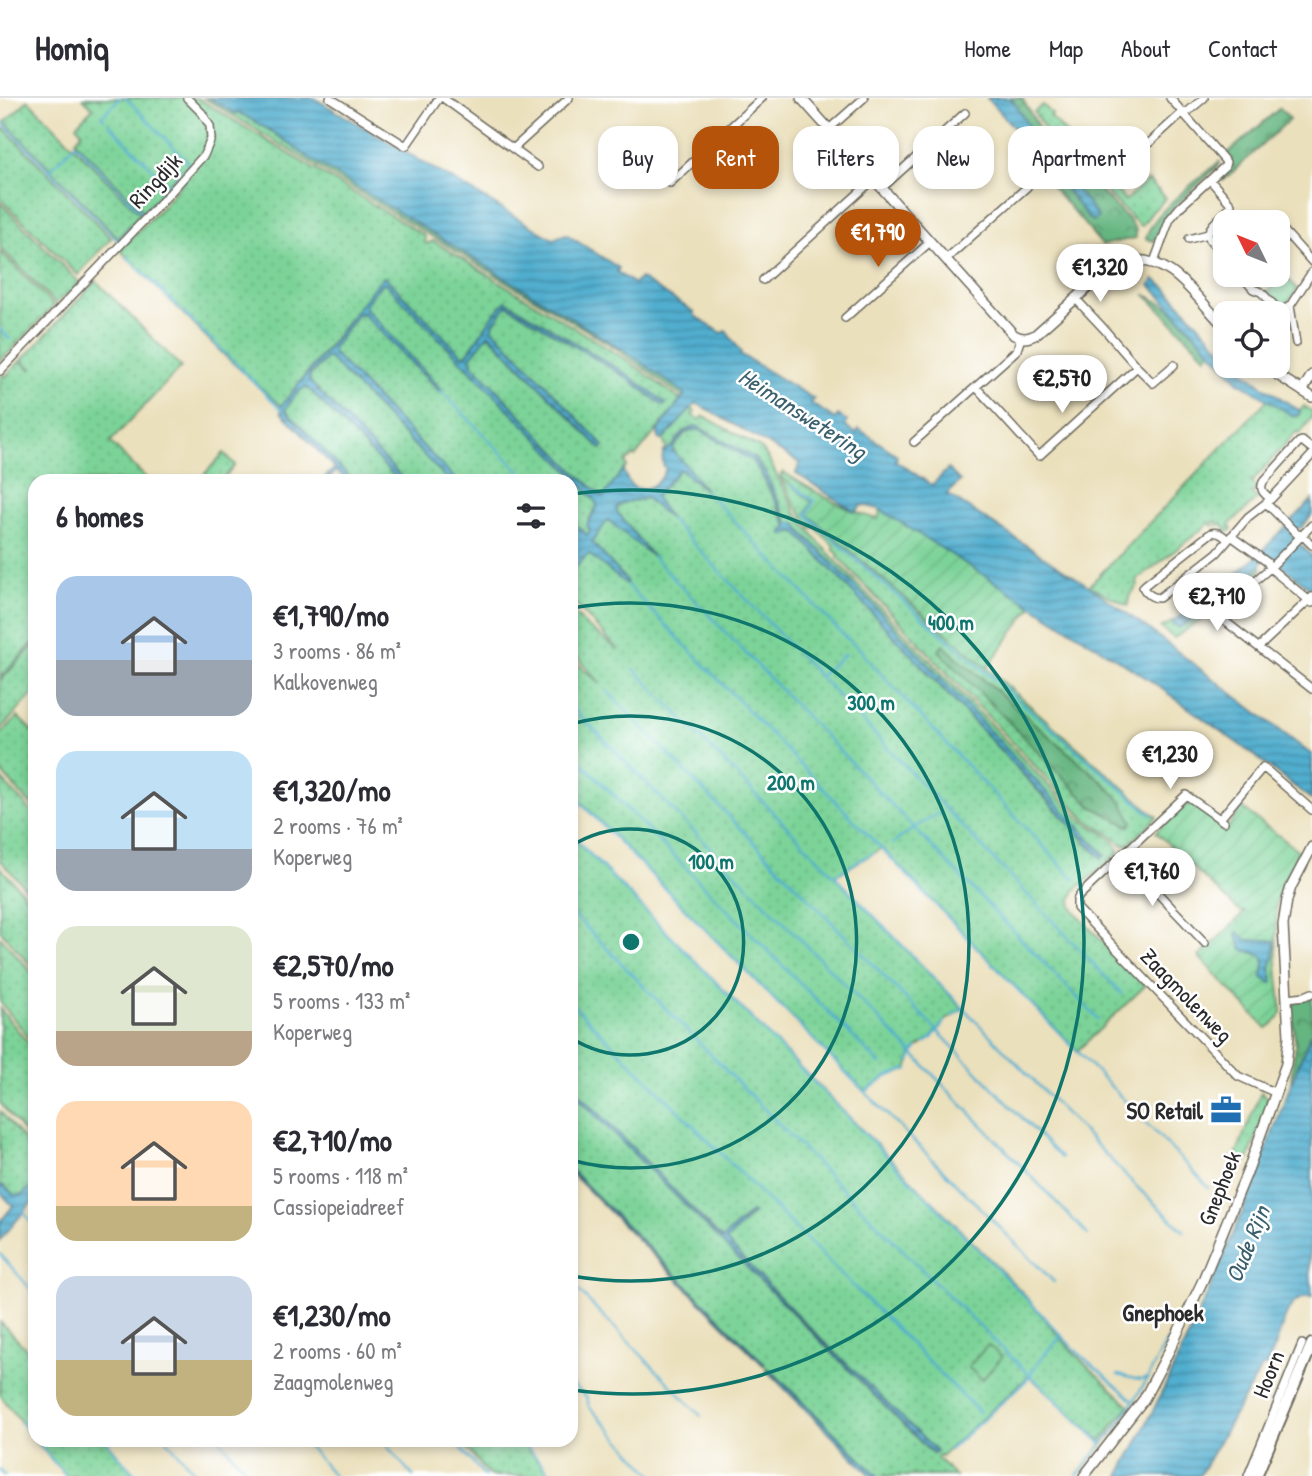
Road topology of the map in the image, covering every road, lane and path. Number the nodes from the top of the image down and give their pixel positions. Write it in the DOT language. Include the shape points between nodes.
graph roads {
  1 [pos="187,98"];
  2 [pos="330,98"];
  3 [pos="441,98"];
  4 [pos="569,98"];
  5 [pos="762,98"];
  6 [pos="801,98"];
  7 [pos="864,98"];
  8 [pos="1170,98"];
  9 [pos="1204,98"];
  10 [pos="965,113"];
  11 [pos="1184,113"];
  12 [pos="826,126"];
  13 [pos="833,126"];
  14 [pos="1150,143"];
  15 [pos="513,149"];
  16 [pos="538,167"];
  17 [pos="899,173"];
  18 [pos="678,176"];
  19 [pos="1210,180"];
  20 [pos="863,189"];
  21 [pos="883,189"];
  22 [pos="1025,189"];
  23 [pos="1228,210"];
  24 [pos="1213,224"];
  25 [pos="1208,233"];
  26 [pos="1189,239"];
  27 [pos="1290,239"];
  28 [pos="930,242"];
  29 [pos="1213,243"];
  30 [pos="946,259"];
  31 [pos="1154,262"];
  32 [pos="1312,262"];
  33 [pos="1312,272"];
  34 [pos="763,280"];
  35 [pos="1251,287"];
  36 [pos="1075,298"];
  37 [pos="1270,301"];
  38 [pos="1290,306"];
  39 [pos="1213,314"];
  40 [pos="845,317"];
  41 [pos="1021,338"];
  42 [pos="1296,343"];
  43 [pos="1174,365"];
  44 [pos="1137,367"];
  45 [pos="0,371"];
  46 [pos="1312,375"];
  47 [pos="1282,378"];
  48 [pos="976,387"];
  49 [pos="1302,391"];
  50 [pos="1312,397"];
  51 [pos="914,443"];
  52 [pos="1312,449"];
  53 [pos="1312,455"];
  54 [pos="1269,501"];
  55 [pos="1312,525"];
  56 [pos="1299,537"];
  57 [pos="1230,538"];
  58 [pos="1312,545"];
  59 [pos="1271,565"];
  60 [pos="1311,600"];
  61 [pos="1259,647"];
  62 [pos="1312,689"];
  63 [pos="1312,810"];
  64 [pos="1312,847"];
  65 [pos="1124,853"];
  66 [pos="1205,943"];
  67 [pos="1312,993"];
  68 [pos="1287,998"];
  69 [pos="1276,1093"];
  70 [pos="1307,1344"];
  71 [pos="1252,1475"];
  72 [pos="1084,1476"];
  1 -- 45 [label="street, Ringdijk" via="207,120 212,133 209,146"];
  2 -- 3 [label="street" via="406,146"];
  3 -- 15 [label="street"];
  4 -- 15 [label="street"];
  5 -- 18 [label="street"];
  6 -- 12 [label="street"];
  7 -- 13 [label="street"];
  8 -- 11 [label="street"];
  9 -- 11 [label="street"];
  10 -- 17 [label="street"];
  11 -- 14 [label="street"];
  11 -- 19 [label="street" via="1226,162"];
  15 -- 16 [label="street"];
  19 -- 23 [label="street" via="1230,201"];
  19 -- 31 [label="street" via="1170,219"];
  20 -- 34 [label="street"];
  21 -- 28 [label="street"];
  22 -- 30 [label="street"];
  24 -- 25 [label="street"];
  25 -- 26 [label="street"];
  25 -- 29 [label="street"];
  27 -- 32 [label="street"];
  28 -- 30 [label="street"];
  28 -- 40 [label="street"];
  30 -- 41 [label="street"];
  31 -- 36 [label="street" via="1125,262 1110,268"];
  31 -- 39 [label="street" via="1167,268"];
  33 -- 38 [label="street"];
  35 -- 37 [label="street"];
  36 -- 41 [label="street" via="1035,335"];
  36 -- 44 [label="street"];
  38 -- 42 [label="street"];
  41 -- 48 [label="street" via="1017,350"];
  43 -- 44 [label="street" via="1153,383"];
  44 -- 48 [label="street" via="1039,456"];
  46 -- 49 [label="street"];
  47 -- 49 [label="street"];
  48 -- 51 [label="street"];
  49 -- 50 [label="street"];
  52 -- 54 [label="street" via="1299,442 1263,482 1262,491"];
  53 -- 54 [label="street"];
  54 -- 56 [label="street"];
  54 -- 57 [label="street"];
  55 -- 56 [label="street"];
  56 -- 58 [label="street"];
  56 -- 59 [label="street"];
  57 -- 57 [label="street" via="1159,598 1144,591 1145,585 1211,533"];
  57 -- 59 [label="street"];
  59 -- 60 [label="street"];
  59 -- 61 [label="street" via="1221,613"];
  60 -- 61 [label="street"];
  61 -- 62 [label="street"];
  63 -- 65 [label="street, Zaagmolenweg" via="1263,767 1222,820 1186,795"];
  64 -- 68 [label="street, Gnephoek" via="1287,900 1283,925"];
  65 -- 66 [label="street"];
  65 -- 69 [label="street, Zaagmolenweg" via="1079,896 1077,908 1238,1076"];
  67 -- 68 [label="street"];
  68 -- 69 [label="street, Gnephoek" via="1288,1048"];
  69 -- 72 [label="street, Gnephoek" via="1230,1215 1170,1351 1144,1399"];
  70 -- 71 [label="main road, Hoorn"];
}
